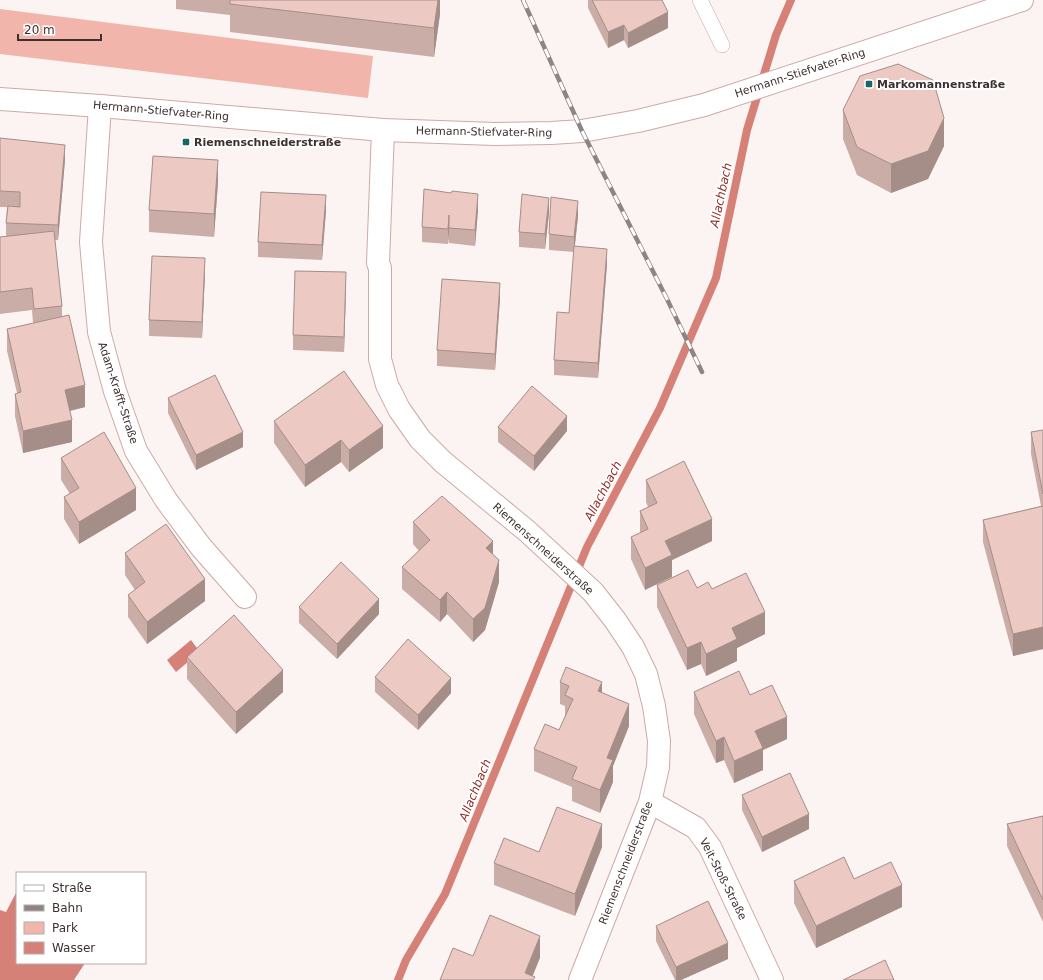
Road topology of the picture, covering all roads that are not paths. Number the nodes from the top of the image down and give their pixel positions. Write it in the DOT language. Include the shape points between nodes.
graph roads {
  1 [pos="700,0"];
  2 [pos="1022,0"];
  3 [pos="722,45"];
  4 [pos="0,99"];
  5 [pos="100,106"];
  6 [pos="383,130"];
  7 [pos="245,597"];
  8 [pos="650,802"];
  9 [pos="580,980"];
  10 [pos="772,980"];
  1 -- 3 [label="lane"];
  2 -- 6 [label="street, Hermann-Stiefvater-Ring" via="704,105 638,122 551,133"];
  4 -- 5 [label="street, Hermann-Stiefvater-Ring"];
  5 -- 6 [label="street, Hermann-Stiefvater-Ring"];
  5 -- 7 [label="street, Adam-Krafft-Straße" via="91,242 92,263 99,332 115,391 136,451 166,500 201,547"];
  6 -- 8 [label="street, Riemenschneiderstraße" via="378,263 380,359 386,385 399,409 420,438 443,462 593,592 633,646 646,674 659,741 658,767"];
  8 -- 9 [label="street, Riemenschneiderstraße"];
  8 -- 10 [label="street, Veit-Stoß-Straße" via="696,828 710,848"];
}
